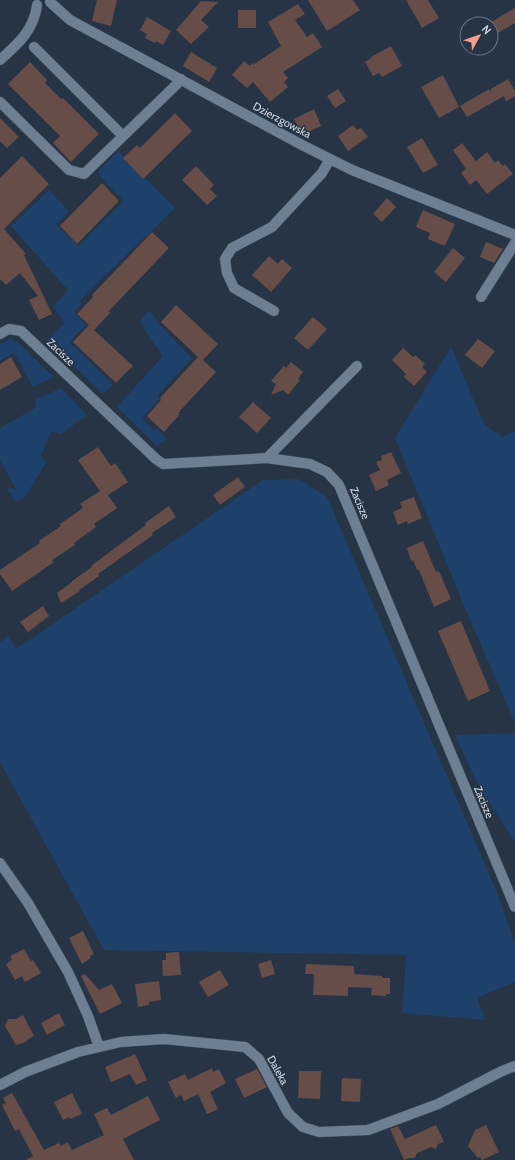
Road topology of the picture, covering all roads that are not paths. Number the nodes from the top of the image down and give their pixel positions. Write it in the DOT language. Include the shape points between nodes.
graph roads {
  1 [pos="28,0"];
  2 [pos="51,1"];
  3 [pos="37,6"];
  4 [pos="34,47"];
  5 [pos="0,60"];
  6 [pos="181,79"];
  7 [pos="0,102"];
  8 [pos="123,136"];
  9 [pos="330,159"];
  10 [pos="515,235"];
  11 [pos="515,243"];
  12 [pos="481,297"];
  13 [pos="274,311"];
  14 [pos="0,334"];
  15 [pos="358,366"];
  16 [pos="267,458"];
  17 [pos="0,863"];
  18 [pos="514,903"];
  19 [pos="98,1047"];
  20 [pos="515,1066"];
  21 [pos="0,1085"];
  1 -- 3 [label="street"];
  2 -- 3 [label="street, Dzierzgowska"];
  2 -- 6 [label="street, Dzierzgowska" via="70,20"];
  3 -- 5 [label="street" via="33,23"];
  4 -- 8 [label="street"];
  6 -- 8 [label="street"];
  6 -- 9 [label="street, Dzierzgowska"];
  7 -- 8 [label="street" via="69,170 84,174"];
  9 -- 10 [label="street, Dzierzgowska"];
  9 -- 13 [label="street" via="322,173 272,227 232,248 225,259 227,273 234,288"];
  11 -- 12 [label="street"];
  14 -- 16 [label="street, Zacisze" via="9,330 21,331 163,464"];
  15 -- 16 [label="street"];
  16 -- 18 [label="street, Zacisze" via="310,464 327,472 339,485"];
  17 -- 19 [label="street" via="28,903 68,972 88,1016"];
  19 -- 20 [label="street, Daleka" via="121,1042 164,1039 244,1047 259,1059 288,1113 303,1127 319,1132 368,1130 438,1104"];
  19 -- 21 [label="street, Daleka" via="25,1072"];
}
